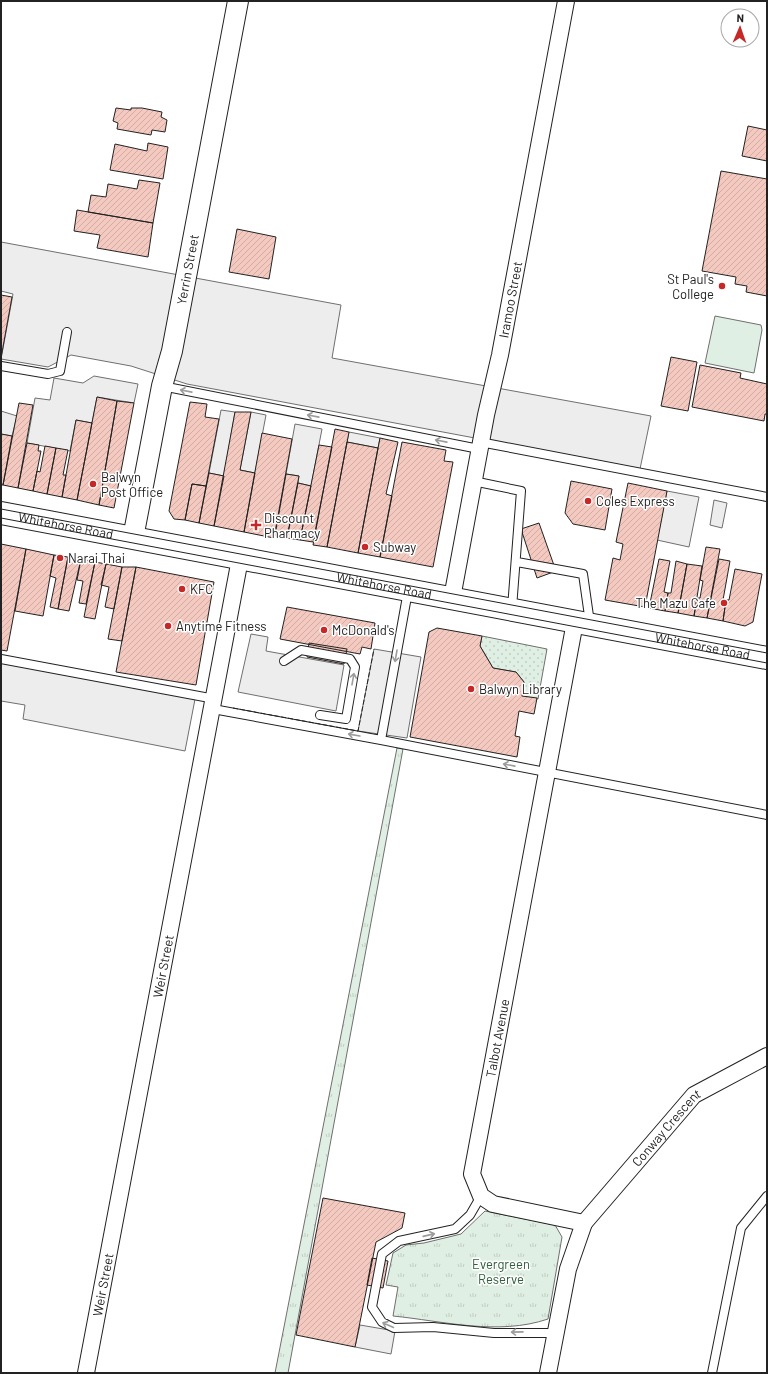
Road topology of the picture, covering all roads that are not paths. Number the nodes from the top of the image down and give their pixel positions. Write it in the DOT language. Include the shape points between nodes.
graph roads {
  1 [pos="238,1"];
  2 [pos="566,1"];
  3 [pos="67,332"];
  4 [pos="1,366"];
  5 [pos="162,386"];
  6 [pos="480,445"];
  7 [pos="473,481"];
  8 [pos="767,497"];
  9 [pos="1,513"];
  10 [pos="133,538"];
  11 [pos="240,559"];
  12 [pos="517,562"];
  13 [pos="408,590"];
  14 [pos="452,598"];
  15 [pos="512,609"];
  16 [pos="583,623"];
  17 [pos="1,658"];
  18 [pos="767,658"];
  19 [pos="284,661"];
  20 [pos="214,704"];
  21 [pos="320,715"];
  22 [pos="381,740"];
  23 [pos="547,773"];
  24 [pos="767,815"];
  25 [pos="767,1056"];
  26 [pos="481,1196"];
  27 [pos="767,1196"];
  28 [pos="584,1223"];
  29 [pos="556,1333"];
  30 [pos="86,1373"];
  31 [pos="548,1373"];
  32 [pos="712,1373"];
  1 -- 5 [label="street, Yerrin Street" via="172,351"];
  2 -- 6 [label="street, Iramoo Street" via="502,348 492,382"];
  3 -- 4 [label="lane" via="60,371 48,374"];
  6 -- 5 [label="lane, one-way"];
  5 -- 10 [label="street, Yerrin Street"];
  6 -- 7 [label="street, Iramoo Street"];
  6 -- 8 [label="lane"];
  7 -- 12 [label="lane" via="520,491"];
  7 -- 14 [label="street, Iramoo Street"];
  9 -- 10 [label="main road, Whitehorse Road"];
  10 -- 11 [label="main road, Whitehorse Road"];
  11 -- 13 [label="main road, Whitehorse Road"];
  11 -- 20 [label="street, Weir Street"];
  12 -- 15 [label="lane"];
  12 -- 16 [label="lane" via="583,574"];
  13 -- 14 [label="main road, Whitehorse Road"];
  13 -- 22 [label="lane, one-way"];
  14 -- 15 [label="main road, Whitehorse Road"];
  15 -- 16 [label="main road, Whitehorse Road"];
  16 -- 18 [label="main road, Whitehorse Road"];
  16 -- 23 [label="street, Talbot Avenue"];
  17 -- 20 [label="lane"];
  21 -- 19 [label="lane, one-way" via="346,719 355,666 350,659 301,650"];
  22 -- 20 [label="lane, one-way"];
  20 -- 30 [label="street, Weir Street"];
  23 -- 22 [label="lane, one-way"];
  23 -- 24 [label="lane"];
  23 -- 26 [label="street, Talbot Avenue" via="472,1174"];
  25 -- 28 [label="street, Conway Crescent" via="694,1095"];
  26 -- 28 [label="street" via="493,1204"];
  29 -- 26 [label="lane, one-way" via="494,1333 433,1327 394,1328 382,1322 372,1308 382,1254 400,1241 455,1229 470,1215"];
  27 -- 32 [label="lane" via="741,1228"];
  28 -- 29 [label="street" via="568,1269"];
  29 -- 31 [label="street"];
}
